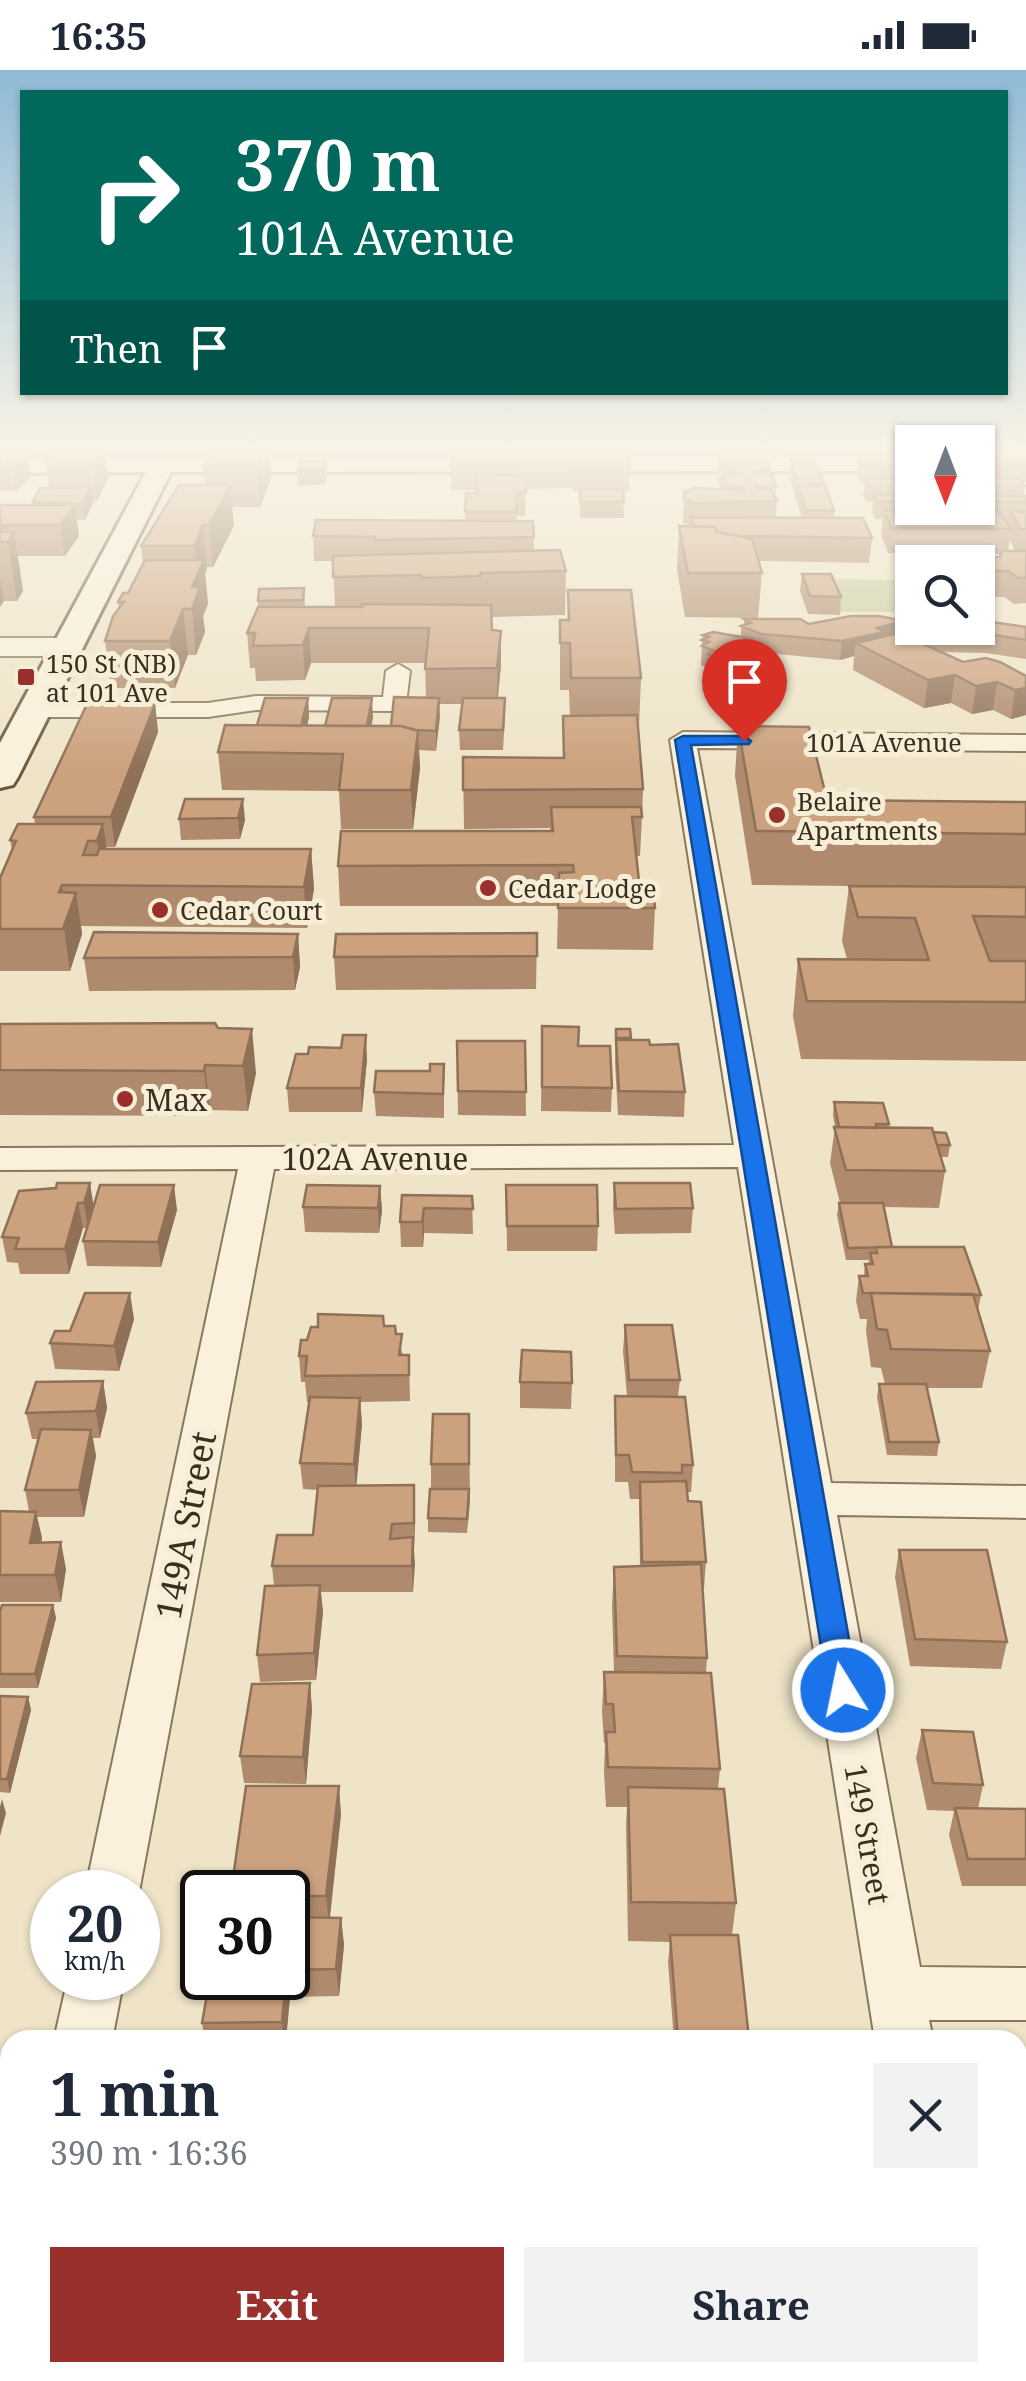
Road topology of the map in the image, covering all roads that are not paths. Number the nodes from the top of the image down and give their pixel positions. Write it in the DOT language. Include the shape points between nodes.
graph roads {
  1 [pos="116,555"];
  2 [pos="0,647"];
  3 [pos="68,647"];
  4 [pos="398,671"];
  5 [pos="36,710"];
  6 [pos="683,740"];
  7 [pos="1026,743"];
  8 [pos="0,777"];
  9 [pos="751,1156"];
  10 [pos="258,1158"];
  11 [pos="0,1159"];
  12 [pos="810,1500"];
  13 [pos="1026,1502"];
  14 [pos="116,1870"];
  15 [pos="1026,1994"];
  16 [pos="91,2000"];
  17 [pos="900,2017"];
  18 [pos="85,2030"];
  1 -- 3 [label="main road"];
  2 -- 3 [label="street"];
  3 -- 5 [label="main road"];
  4 -- 5 [label="street" via="394,704"];
  5 -- 8 [label="main road"];
  6 -- 7 [label="street, 101A Avenue"];
  6 -- 9 [label="street, 149 Street"];
  9 -- 10 [label="street, 102A Avenue"];
  9 -- 12 [label="street, 149 Street"];
  10 -- 11 [label="street, 102A Avenue"];
  10 -- 14 [label="street, 149A Street"];
  12 -- 13 [label="street"];
  12 -- 17 [label="street, 149 Street"];
  15 -- 17 [label="street"];
  16 -- 18 [label="street"];
}
